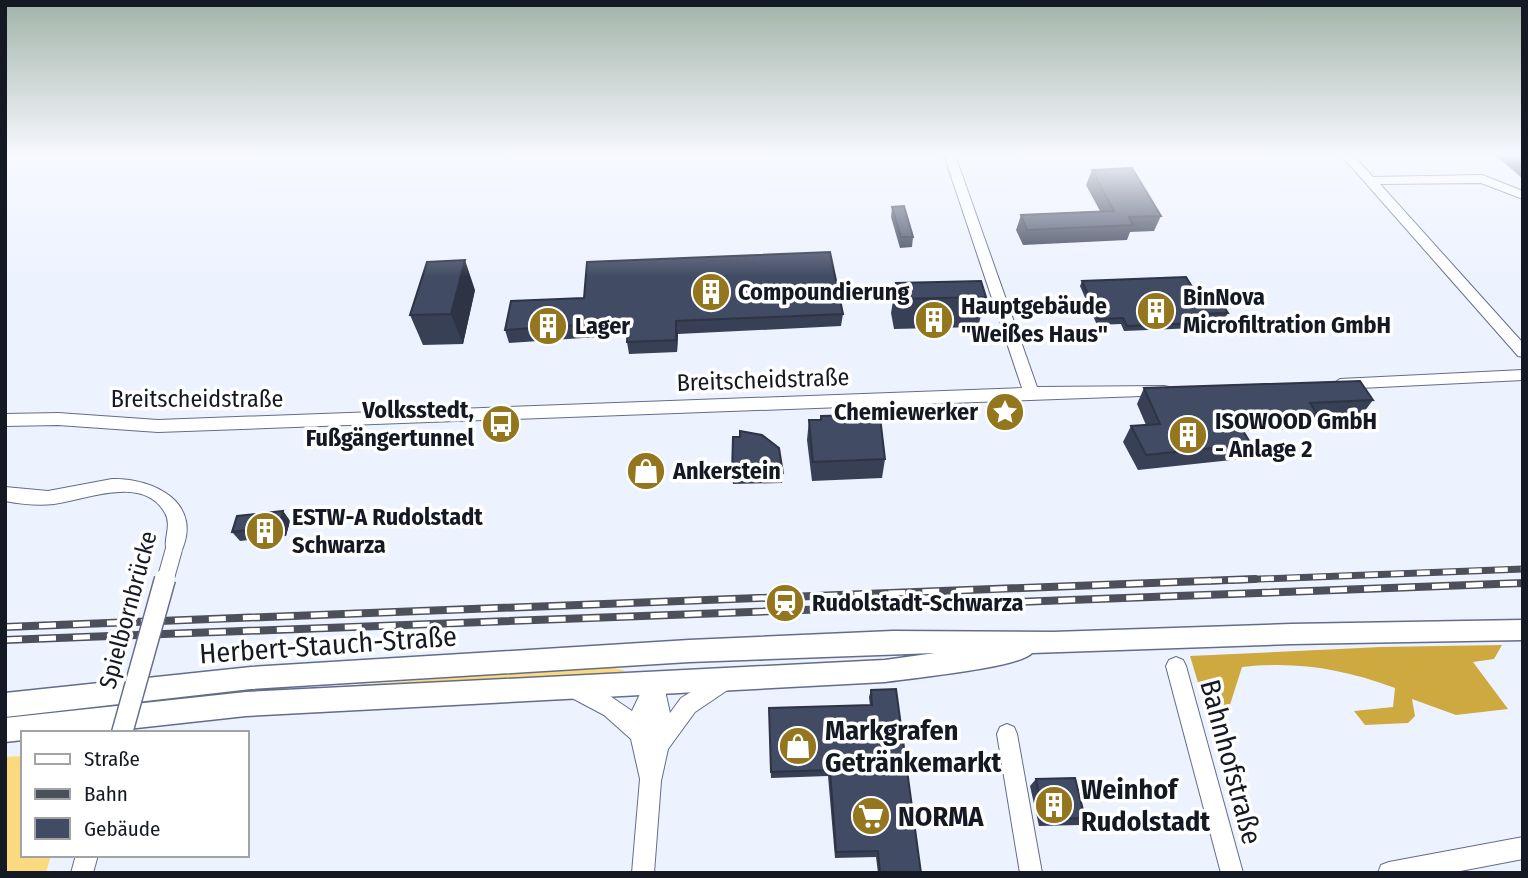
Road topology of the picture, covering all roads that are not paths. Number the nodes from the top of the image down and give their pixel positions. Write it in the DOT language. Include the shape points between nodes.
graph roads {
  1 [pos="963,196"];
  2 [pos="1386,196"];
  3 [pos="1523,352"];
  4 [pos="1523,375"];
  5 [pos="1320,385"];
  6 [pos="1183,390"];
  7 [pos="1031,393"];
  8 [pos="6,422"];
  9 [pos="5,494"];
  10 [pos="1523,630"];
  11 [pos="1053,643"];
  12 [pos="655,653"];
  13 [pos="1176,666"];
  14 [pos="723,681"];
  15 [pos="654,684"];
  16 [pos="572,689"];
  17 [pos="5,705"];
  18 [pos="5,730"];
  19 [pos="123,731"];
  20 [pos="640,734"];
  21 [pos="1007,734"];
  22 [pos="660,743"];
  23 [pos="651,779"];
  24 [pos="1523,848"];
  25 [pos="1415,871"];
  26 [pos="643,873"];
  27 [pos="1031,873"];
  28 [pos="1232,873"];
  29 [pos="1389,873"];
  1 -- 7 [label="street"];
  2 -- 3 [label="street"];
  4 -- 5 [label="street"];
  6 -- 7 [label="street, Breitscheidstraße"];
  7 -- 8 [label="street, Breitscheidstraße" via="158,426 58,419"];
  9 -- 19 [label="street, Spielbornbrücke, bridge" via="52,498 109,486 143,488 172,509 178,524 174,549"];
  10 -- 11 [label="main road"];
  11 -- 12 [label="main road, Herbert-Stauch-Straße" via="893,642"];
  11 -- 14 [label="main road, Herbert-Stauch-Straße" via="885,671"];
  12 -- 15 [label="main road"];
  12 -- 17 [label="main road, Herbert-Stauch-Straße" via="251,678"];
  13 -- 28 [label="street, Bahnhofstraße"];
  14 -- 15 [label="main road, Herbert-Stauch-Straße"];
  14 -- 22 [label="street" via="688,705"];
  15 -- 16 [label="main road, Herbert-Stauch-Straße"];
  15 -- 20 [label="street" via="642,708"];
  15 -- 22 [label="street" via="662,718"];
  16 -- 18 [label="main road, Herbert-Stauch-Straße" via="246,704"];
  16 -- 20 [label="street" via="622,714"];
  20 -- 23 [label="street"];
  21 -- 27 [label="street"];
  22 -- 23 [label="street"];
  23 -- 26 [label="street"];
  24 -- 25 [label="street"];
  25 -- 29 [label="street"];
}
